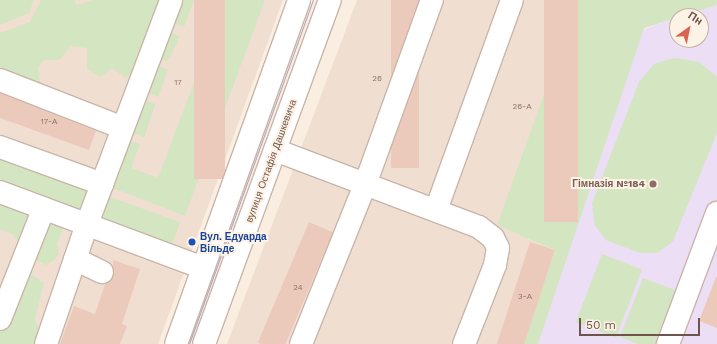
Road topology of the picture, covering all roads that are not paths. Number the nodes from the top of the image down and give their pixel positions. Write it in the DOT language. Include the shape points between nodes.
graph roads {
  1 [pos="171,0"];
  2 [pos="299,0"];
  3 [pos="330,0"];
  4 [pos="432,0"];
  5 [pos="512,0"];
  6 [pos="0,80"];
  7 [pos="123,128"];
  8 [pos="0,147"];
  9 [pos="275,150"];
  10 [pos="366,182"];
  11 [pos="102,184"];
  12 [pos="0,192"];
  13 [pos="44,208"];
  14 [pos="436,210"];
  15 [pos="717,212"];
  16 [pos="87,224"];
  17 [pos="75,259"];
  18 [pos="203,268"];
  19 [pos="102,272"];
  20 [pos="0,319"];
  21 [pos="304,343"];
  22 [pos="46,344"];
  23 [pos="176,344"];
  24 [pos="204,344"];
  25 [pos="464,344"];
  26 [pos="668,344"];
  1 -- 7 [label="street"];
  2 -- 18 [label="street"];
  3 -- 9 [label="street, вулиця Остафія Дашкевича"];
  4 -- 10 [label="street"];
  5 -- 14 [label="street"];
  6 -- 7 [label="street"];
  7 -- 11 [label="street"];
  8 -- 11 [label="street"];
  9 -- 10 [label="street"];
  9 -- 24 [label="street, вулиця Остафія Дашкевича"];
  10 -- 14 [label="street"];
  10 -- 21 [label="street"];
  11 -- 16 [label="street"];
  12 -- 13 [label="street"];
  13 -- 16 [label="street"];
  13 -- 20 [label="street"];
  14 -- 25 [label="street" via="483,229 498,248 495,265"];
  15 -- 26 [label="street"];
  16 -- 17 [label="street"];
  16 -- 18 [label="street"];
  17 -- 19 [label="street"];
  17 -- 22 [label="street"];
  18 -- 23 [label="street"];
}
